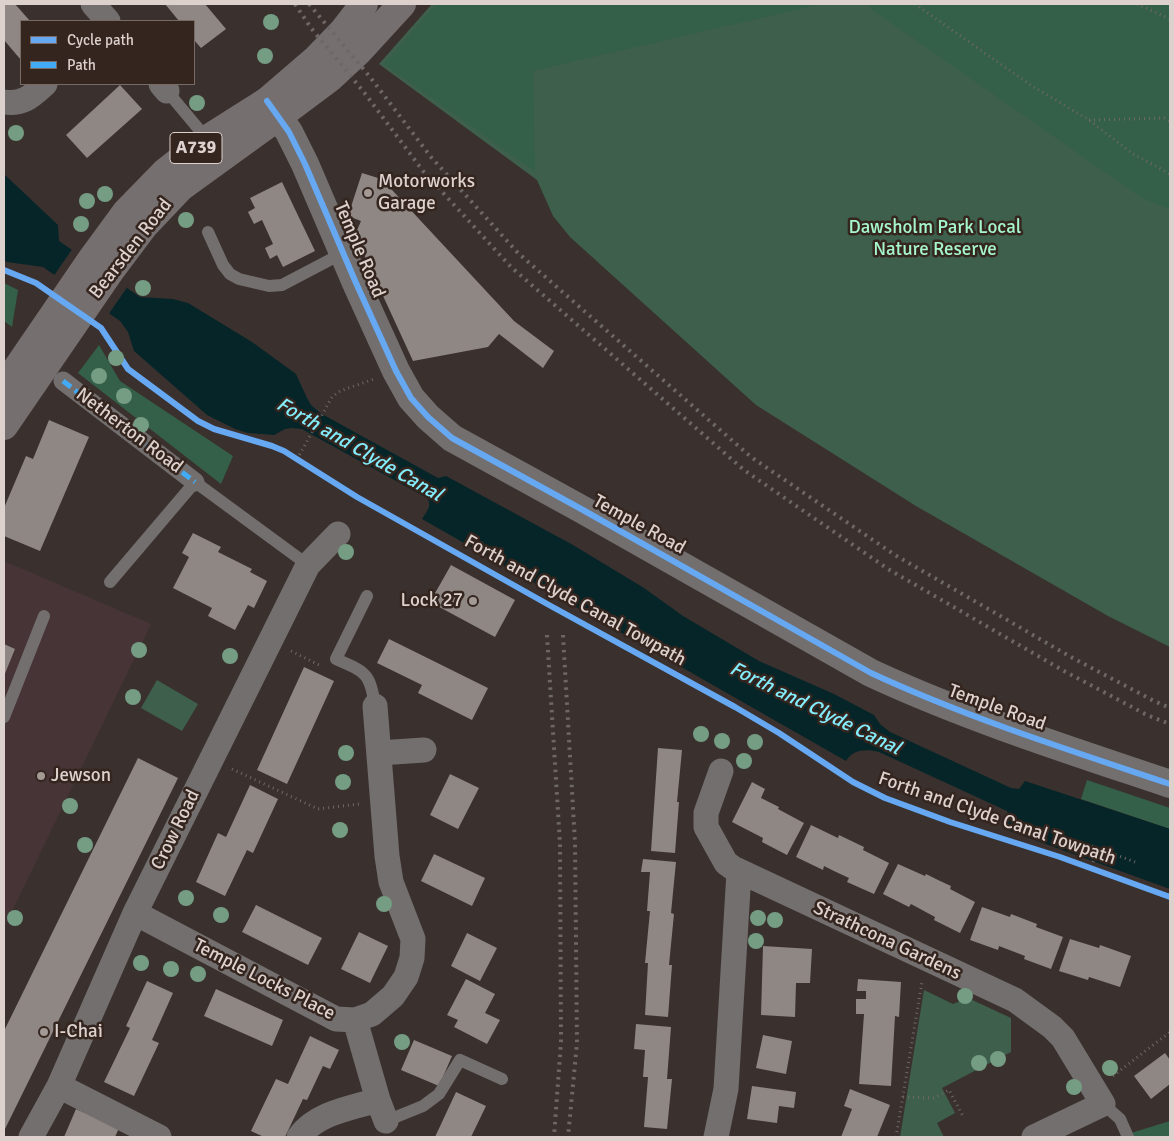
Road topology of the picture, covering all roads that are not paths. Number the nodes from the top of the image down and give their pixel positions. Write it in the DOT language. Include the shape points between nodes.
graph roads {
  1 [pos="93,4"];
  2 [pos="364,4"];
  3 [pos="402,4"];
  4 [pos="107,20"];
  5 [pos="44,85"];
  6 [pos="164,88"];
  7 [pos="4,102"];
  8 [pos="272,109"];
  9 [pos="207,139"];
  10 [pos="208,232"];
  11 [pos="343,253"];
  12 [pos="102,263"];
  13 [pos="60,325"];
  14 [pos="64,381"];
  15 [pos="4,387"];
  16 [pos="4,426"];
  17 [pos="195,482"];
  18 [pos="338,534"];
  19 [pos="308,565"];
  20 [pos="110,582"];
  21 [pos="367,596"];
  22 [pos="44,616"];
  23 [pos="375,706"];
  24 [pos="4,717"];
  25 [pos="424,750"];
  26 [pos="379,753"];
  27 [pos="721,771"];
  28 [pos="1170,784"];
  29 [pos="739,872"];
  30 [pos="135,913"];
  31 [pos="355,1020"];
  32 [pos="502,1079"];
  33 [pos="59,1086"];
  34 [pos="1099,1097"];
  35 [pos="382,1110"];
  36 [pos="31,1137"];
  37 [pos="160,1137"];
  38 [pos="299,1137"];
  39 [pos="716,1137"];
  40 [pos="1034,1137"];
  41 [pos="1128,1137"];
  1 -- 4 [label="street"];
  2 -- 8 [label="main road, Bearsden Road / A739"];
  3 -- 8 [label="main road, Bearsden Road / A739" via="337,71"];
  5 -- 7 [label="street" via="15,104"];
  6 -- 9 [label="lane"];
  8 -- 9 [label="main road, Bearsden Road / A739"];
  8 -- 11 [label="street, Temple Road" via="289,132 305,164"];
  8 -- 12 [label="main road, Bearsden Road / A739" via="180,188"];
  9 -- 12 [label="main road, Bearsden Road / A739" via="165,172 126,212"];
  10 -- 11 [label="lane" via="230,274 270,286 282,285"];
  11 -- 28 [label="street, Temple Road" via="411,398 452,438 871,673 977,718"];
  12 -- 13 [label="main road, Bearsden Road / A739"];
  13 -- 15 [label="main road, Bearsden Road / A739"];
  13 -- 16 [label="main road, Bearsden Road / A739"];
  14 -- 17 [label="street, Netherton Road"];
  17 -- 19 [label="lane"];
  17 -- 20 [label="lane"];
  18 -- 19 [label="street, Crow Road"];
  19 -- 30 [label="street, Crow Road"];
  21 -- 23 [label="lane" via="336,658 355,667 369,679"];
  22 -- 24 [label="lane"];
  23 -- 26 [label="street"];
  25 -- 26 [label="street"];
  26 -- 31 [label="street" via="391,882 413,938 412,958 406,977 393,996 372,1014"];
  27 -- 29 [label="street, Strathcona Gardens" via="706,813 706,827 726,863"];
  29 -- 34 [label="street, Strathcona Gardens" via="1015,1000 1063,1038"];
  29 -- 39 [label="street" via="726,1089"];
  30 -- 31 [label="street, Temple Locks Place" via="336,1019"];
  30 -- 33 [label="street, Crow Road"];
  31 -- 35 [label="street, Temple Locks Place"];
  32 -- 35 [label="lane" via="460,1060 439,1094 423,1106"];
  33 -- 36 [label="street, Crow Road"];
  33 -- 37 [label="street"];
  34 -- 40 [label="street"];
  34 -- 41 [label="lane" via="1120,1119"];
  35 -- 38 [label="street" via="334,1113"];
}
